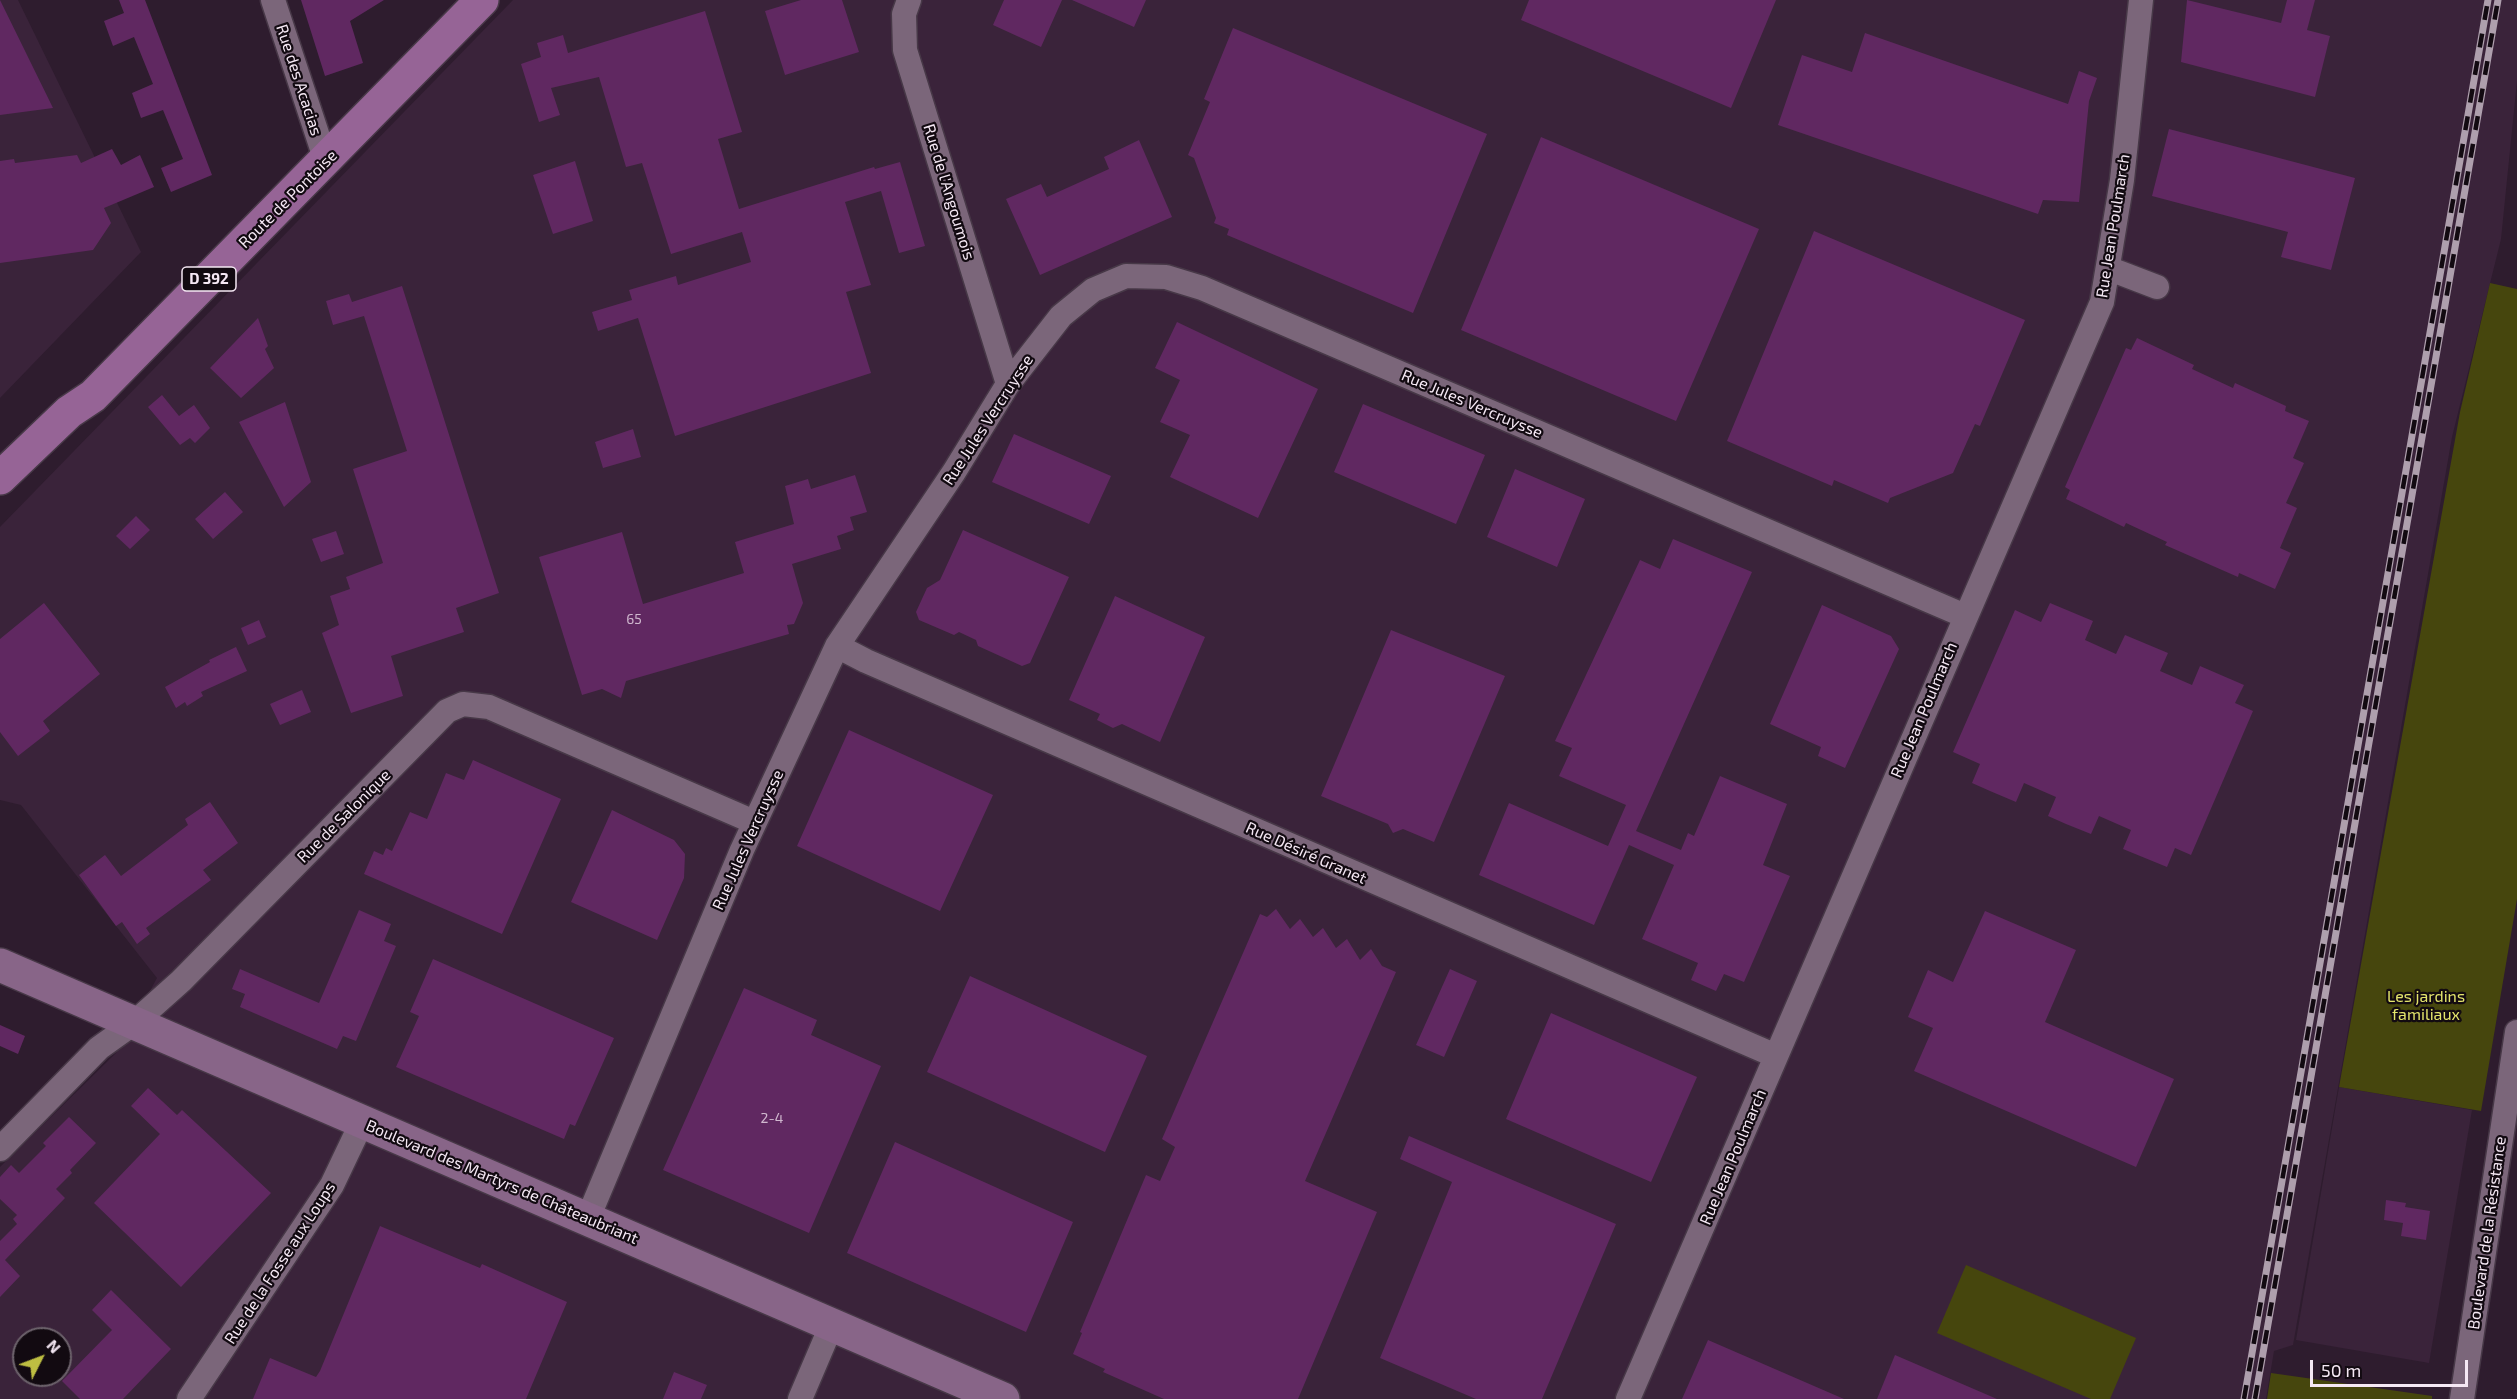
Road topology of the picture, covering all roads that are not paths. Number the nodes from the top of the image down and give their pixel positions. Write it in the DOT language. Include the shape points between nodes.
graph roads {
  1 [pos="273,0"];
  2 [pos="482,0"];
  3 [pos="909,0"];
  4 [pos="2141,0"];
  5 [pos="326,161"];
  6 [pos="2110,269"];
  7 [pos="2157,287"];
  8 [pos="1008,384"];
  9 [pos="93,396"];
  10 [pos="0,478"];
  11 [pos="0,502"];
  12 [pos="1965,616"];
  13 [pos="837,646"];
  14 [pos="754,822"];
  15 [pos="0,965"];
  16 [pos="134,1023"];
  17 [pos="2517,1032"];
  18 [pos="1776,1056"];
  19 [pos="362,1122"];
  20 [pos="0,1149"];
  21 [pos="588,1218"];
  22 [pos="832,1324"];
  23 [pos="189,1399"];
  24 [pos="800,1399"];
  25 [pos="1003,1399"];
  26 [pos="1628,1399"];
  27 [pos="2462,1399"];
  1 -- 5 [label="street, Rue des Acacias"];
  2 -- 5 [label="main road, Route de Pontoise / D 392"];
  3 -- 8 [label="street, Rue de l'Angoumois" via="904,14 905,50"];
  4 -- 6 [label="street, Rue Jean Poulmarch"];
  5 -- 9 [label="main road, Route de Pontoise / D 392"];
  6 -- 7 [label="street"];
  6 -- 12 [label="street, Rue Jean Poulmarch" via="2102,302"];
  8 -- 12 [label="street, Rue Jules Vercruysse" via="1061,316 1093,290 1126,276 1166,277 1202,288"];
  8 -- 13 [label="street, Rue Jules Vercruysse"];
  9 -- 10 [label="main road, Route de Pontoise / D 392" via="69,412"];
  9 -- 11 [label="main road, Route de Pontoise / D 392" via="79,420"];
  12 -- 18 [label="street, Rue Jean Poulmarch"];
  13 -- 14 [label="street, Rue Jules Vercruysse"];
  13 -- 18 [label="street, Rue Désiré Granet"];
  14 -- 16 [label="street, Rue de Salonique" via="489,707 463,704 447,711 181,981"];
  14 -- 21 [label="street, Rue Jules Vercruysse"];
  15 -- 16 [label="main road, Boulevard des Martyrs de Châteaubriant"];
  16 -- 19 [label="main road, Boulevard des Martyrs de Châteaubriant"];
  16 -- 20 [label="street, Rue de Salonique" via="99,1048"];
  17 -- 27 [label="street, Boulevard de la Résistance"];
  18 -- 26 [label="street, Rue Jean Poulmarch"];
  19 -- 21 [label="main road, Boulevard des Martyrs de Châteaubriant"];
  19 -- 23 [label="street, Rue de la Fosse aux Loups" via="332,1185"];
  21 -- 22 [label="main road, Boulevard des Martyrs de Châteaubriant"];
  22 -- 24 [label="street"];
  22 -- 25 [label="main road, Boulevard des Martyrs de Châteaubriant"];
}
